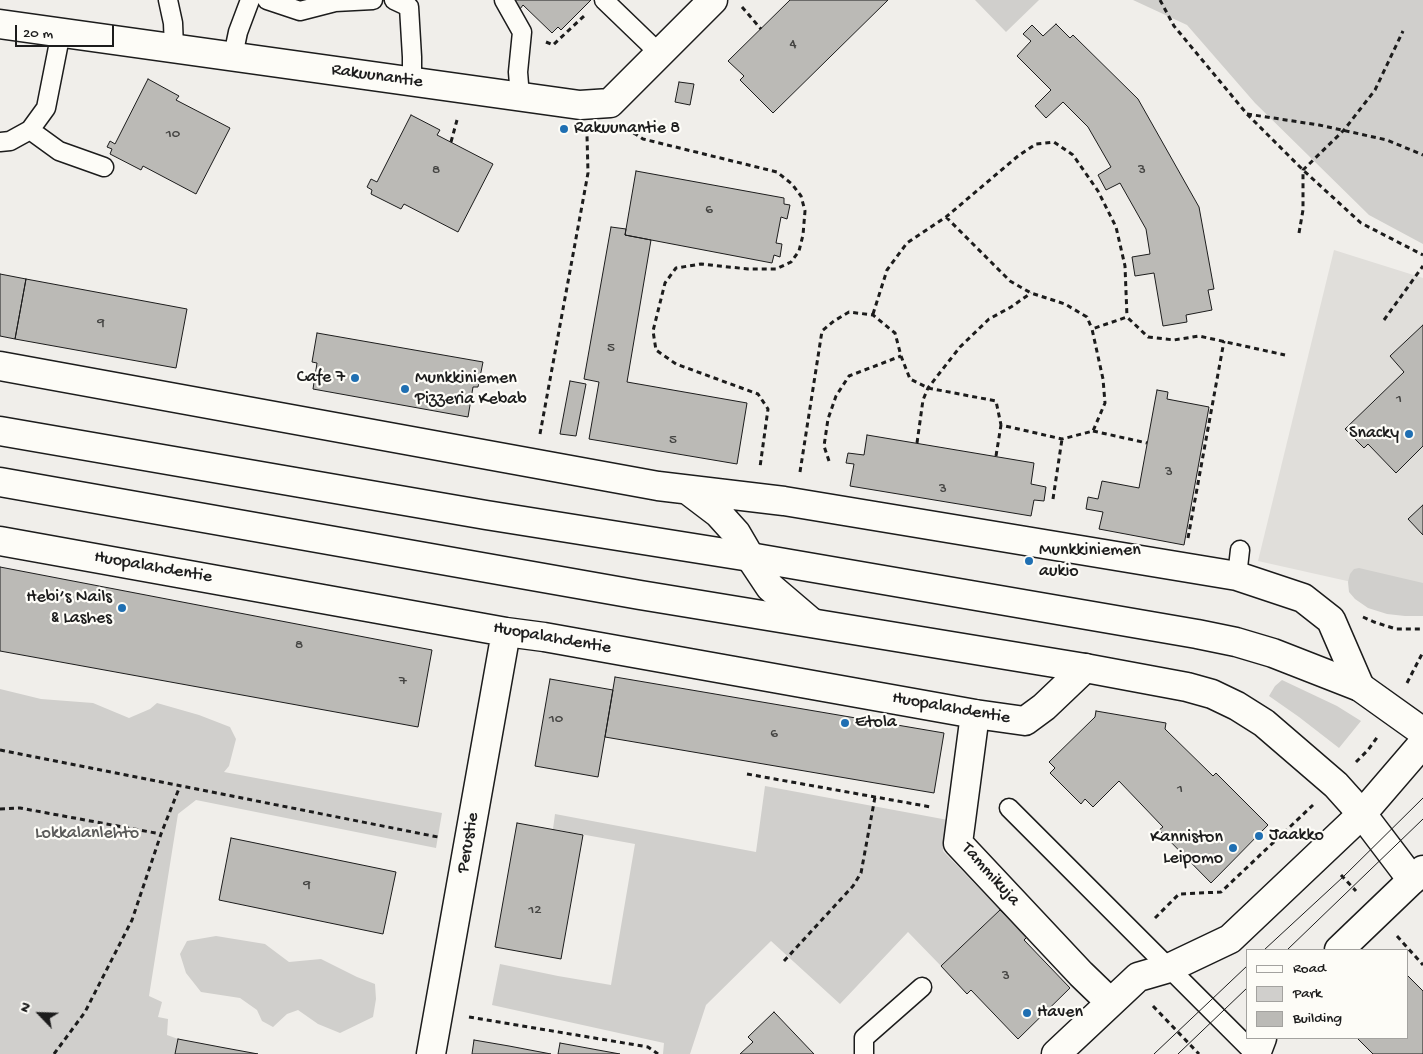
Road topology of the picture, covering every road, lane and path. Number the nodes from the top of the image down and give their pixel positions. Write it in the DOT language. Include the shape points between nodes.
graph roads {
  1 [pos="168,0"];
  2 [pos="250,0"];
  3 [pos="267,0"];
  4 [pos="373,0"];
  5 [pos="394,0"];
  6 [pos="504,0"];
  7 [pos="604,0"];
  8 [pos="713,0"];
  9 [pos="1160,0"];
  10 [pos="740,5"];
  11 [pos="588,13"];
  12 [pos="0,24"];
  13 [pos="761,29"];
  14 [pos="1403,30"];
  15 [pos="61,32"];
  16 [pos="553,46"];
  17 [pos="174,48"];
  18 [pos="659,54"];
  19 [pos="233,56"];
  20 [pos="412,82"];
  21 [pos="520,97"];
  22 [pos="580,105"];
  23 [pos="459,114"];
  24 [pos="1247,114"];
  25 [pos="620,124"];
  26 [pos="30,130"];
  27 [pos="1344,130"];
  28 [pos="0,142"];
  29 [pos="451,142"];
  30 [pos="1423,155"];
  31 [pos="104,167"];
  32 [pos="1303,170"];
  33 [pos="946,217"];
  34 [pos="1299,233"];
  35 [pos="1423,255"];
  36 [pos="1423,266"];
  37 [pos="1031,293"];
  38 [pos="873,315"];
  39 [pos="1127,317"];
  40 [pos="1384,320"];
  41 [pos="1092,329"];
  42 [pos="1224,341"];
  43 [pos="1285,354"];
  44 [pos="901,356"];
  45 [pos="0,366"];
  46 [pos="928,388"];
  47 [pos="1002,425"];
  48 [pos="0,431"];
  49 [pos="1093,431"];
  50 [pos="1062,439"];
  51 [pos="917,443"];
  52 [pos="1147,443"];
  53 [pos="996,456"];
  54 [pos="802,459"];
  55 [pos="829,460"];
  56 [pos="535,464"];
  57 [pos="760,467"];
  58 [pos="0,482"];
  59 [pos="688,490"];
  60 [pos="1053,499"];
  61 [pos="1188,540"];
  62 [pos="0,541"];
  63 [pos="750,557"];
  64 [pos="1331,620"];
  65 [pos="811,622"];
  66 [pos="1423,629"];
  67 [pos="506,632"];
  68 [pos="1423,652"];
  69 [pos="1085,668"];
  70 [pos="1360,687"];
  71 [pos="1392,709"];
  72 [pos="975,714"];
  73 [pos="1423,732"];
  74 [pos="1423,743"];
  75 [pos="0,750"];
  76 [pos="747,774"];
  77 [pos="1336,785"];
  78 [pos="180,786"];
  79 [pos="875,797"];
  80 [pos="1009,808"];
  81 [pos="0,809"];
  82 [pos="962,812"];
  83 [pos="1362,814"];
  84 [pos="1293,823"];
  85 [pos="161,834"];
  86 [pos="469,843"];
  87 [pos="1320,853"];
  88 [pos="1418,875"];
  89 [pos="1377,914"];
  90 [pos="1136,936"];
  91 [pos="1340,949"];
  92 [pos="784,961"];
  93 [pos="1423,965"];
  94 [pos="1169,968"];
  95 [pos="1131,983"];
  96 [pos="922,987"];
  97 [pos="1110,1002"];
  98 [pos="439,1012"];
  99 [pos="1262,1039"];
  100 [pos="54,1054"];
  101 [pos="432,1054"];
  102 [pos="658,1054"];
  103 [pos="864,1054"];
  104 [pos="1056,1054"];
  105 [pos="1199,1054"];
  106 [pos="1255,1054"];
  1 -- 17 [label="lane" via="174,23"];
  2 -- 19 [label="lane"];
  3 -- 4 [label="lane" via="300,11 335,2"];
  5 -- 20 [label="lane" via="409,7"];
  6 -- 21 [label="lane" via="522,32 518,72"];
  7 -- 18 [label="lane"];
  8 -- 18 [label="street, Rakuunantie"];
  9 -- 24 [label="path" via="1174,26"];
  10 -- 13 [label="path"];
  11 -- 16 [label="path"];
  12 -- 15 [label="street, Rakuunantie"];
  14 -- 27 [label="path" via="1375,90"];
  15 -- 17 [label="street, Rakuunantie"];
  15 -- 26 [label="lane" via="46,108"];
  17 -- 19 [label="street, Rakuunantie"];
  18 -- 22 [label="street, Rakuunantie" via="610,103"];
  19 -- 20 [label="street, Rakuunantie"];
  20 -- 21 [label="street, Rakuunantie"];
  21 -- 22 [label="street, Rakuunantie"];
  22 -- 56 [label="path" via="586,132 588,173"];
  23 -- 29 [label="path"];
  24 -- 27 [label="path"];
  24 -- 32 [label="path"];
  25 -- 57 [label="path" via="643,139 777,172 801,196 805,211 803,235 799,251 791,262 776,269 701,264 676,268 665,282 653,331 656,350 676,364 758,394 768,409"];
  26 -- 28 [label="lane" via="10,141"];
  26 -- 31 [label="lane" via="58,151"];
  27 -- 30 [label="path" via="1387,140"];
  27 -- 32 [label="path"];
  32 -- 34 [label="path" via="1303,210"];
  32 -- 35 [label="path" via="1361,223"];
  33 -- 37 [label="path" via="1010,281"];
  33 -- 38 [label="path" via="907,243 887,270"];
  33 -- 39 [label="path" via="1018,156 1036,144 1054,142 1073,156 1098,191 1116,228 1125,266"];
  36 -- 40 [label="path"];
  37 -- 41 [label="path" via="1065,304 1087,316"];
  37 -- 46 [label="path" via="989,319 960,347"];
  38 -- 44 [label="path" via="895,333"];
  38 -- 54 [label="path" via="848,312 822,331"];
  39 -- 41 [label="path"];
  39 -- 42 [label="path" via="1148,336 1174,340 1199,336"];
  41 -- 49 [label="path" via="1105,403"];
  42 -- 43 [label="path"];
  42 -- 61 [label="path"];
  44 -- 46 [label="path" via="910,378"];
  44 -- 55 [label="path" via="849,376 836,396 828,419 824,446"];
  45 -- 56 [label="street"];
  46 -- 47 [label="path" via="996,401"];
  46 -- 51 [label="path" via="923,400"];
  47 -- 50 [label="path"];
  47 -- 53 [label="path"];
  48 -- 63 [label="street"];
  49 -- 50 [label="path"];
  49 -- 52 [label="path"];
  50 -- 60 [label="path"];
  56 -- 59 [label="street"];
  58 -- 65 [label="street"];
  59 -- 63 [label="street" via="718,513 736,533"];
  59 -- 64 [label="street" via="1239,563 1303,598"];
  62 -- 67 [label="street, Huopalahdentie"];
  63 -- 65 [label="street" via="770,587"];
  63 -- 70 [label="street" via="1236,642"];
  64 -- 66 [label="path" via="1360,615 1396,628"];
  64 -- 70 [label="street"];
  65 -- 69 [label="street"];
  67 -- 72 [label="street, Huopalahdentie"];
  67 -- 86 [label="street, Perustie"];
  68 -- 71 [label="path"];
  69 -- 72 [label="street, Huopalahdentie" via="1025,721"];
  69 -- 77 [label="street" via="1212,694 1264,723"];
  70 -- 71 [label="street"];
  71 -- 73 [label="street"];
  71 -- 77 [label="path" via="1368,750"];
  72 -- 82 [label="street, Tammikuja"];
  74 -- 83 [label="street"];
  75 -- 78 [label="path"];
  76 -- 79 [label="path"];
  77 -- 83 [label="street"];
  77 -- 84 [label="path"];
  78 -- 85 [label="path"];
  78 -- 86 [label="path"];
  79 -- 82 [label="path"];
  79 -- 92 [label="path" via="861,873 853,886"];
  80 -- 90 [label="lane"];
  81 -- 85 [label="path" via="20,808"];
  82 -- 97 [label="street, Tammikuja" via="958,844"];
  83 -- 87 [label="street"];
  83 -- 88 [label="street"];
  84 -- 87 [label="path"];
  84 -- 90 [label="path" via="1221,892 1180,894"];
  85 -- 100 [label="path" via="132,920 85,1012"];
  86 -- 98 [label="street, Perustie"];
  87 -- 89 [label="path"];
  87 -- 94 [label="street" via="1230,939"];
  88 -- 89 [label="street"];
  89 -- 91 [label="street"];
  89 -- 93 [label="path"];
  90 -- 94 [label="lane"];
  94 -- 95 [label="street" via="1138,977"];
  94 -- 106 [label="lane"];
  95 -- 97 [label="street"];
  95 -- 105 [label="path"];
  96 -- 103 [label="lane" via="864,1038"];
  97 -- 104 [label="street"];
  98 -- 101 [label="street, Perustie"];
  98 -- 102 [label="path" via="648,1046"];
  99 -- 106 [label="street"];
}
